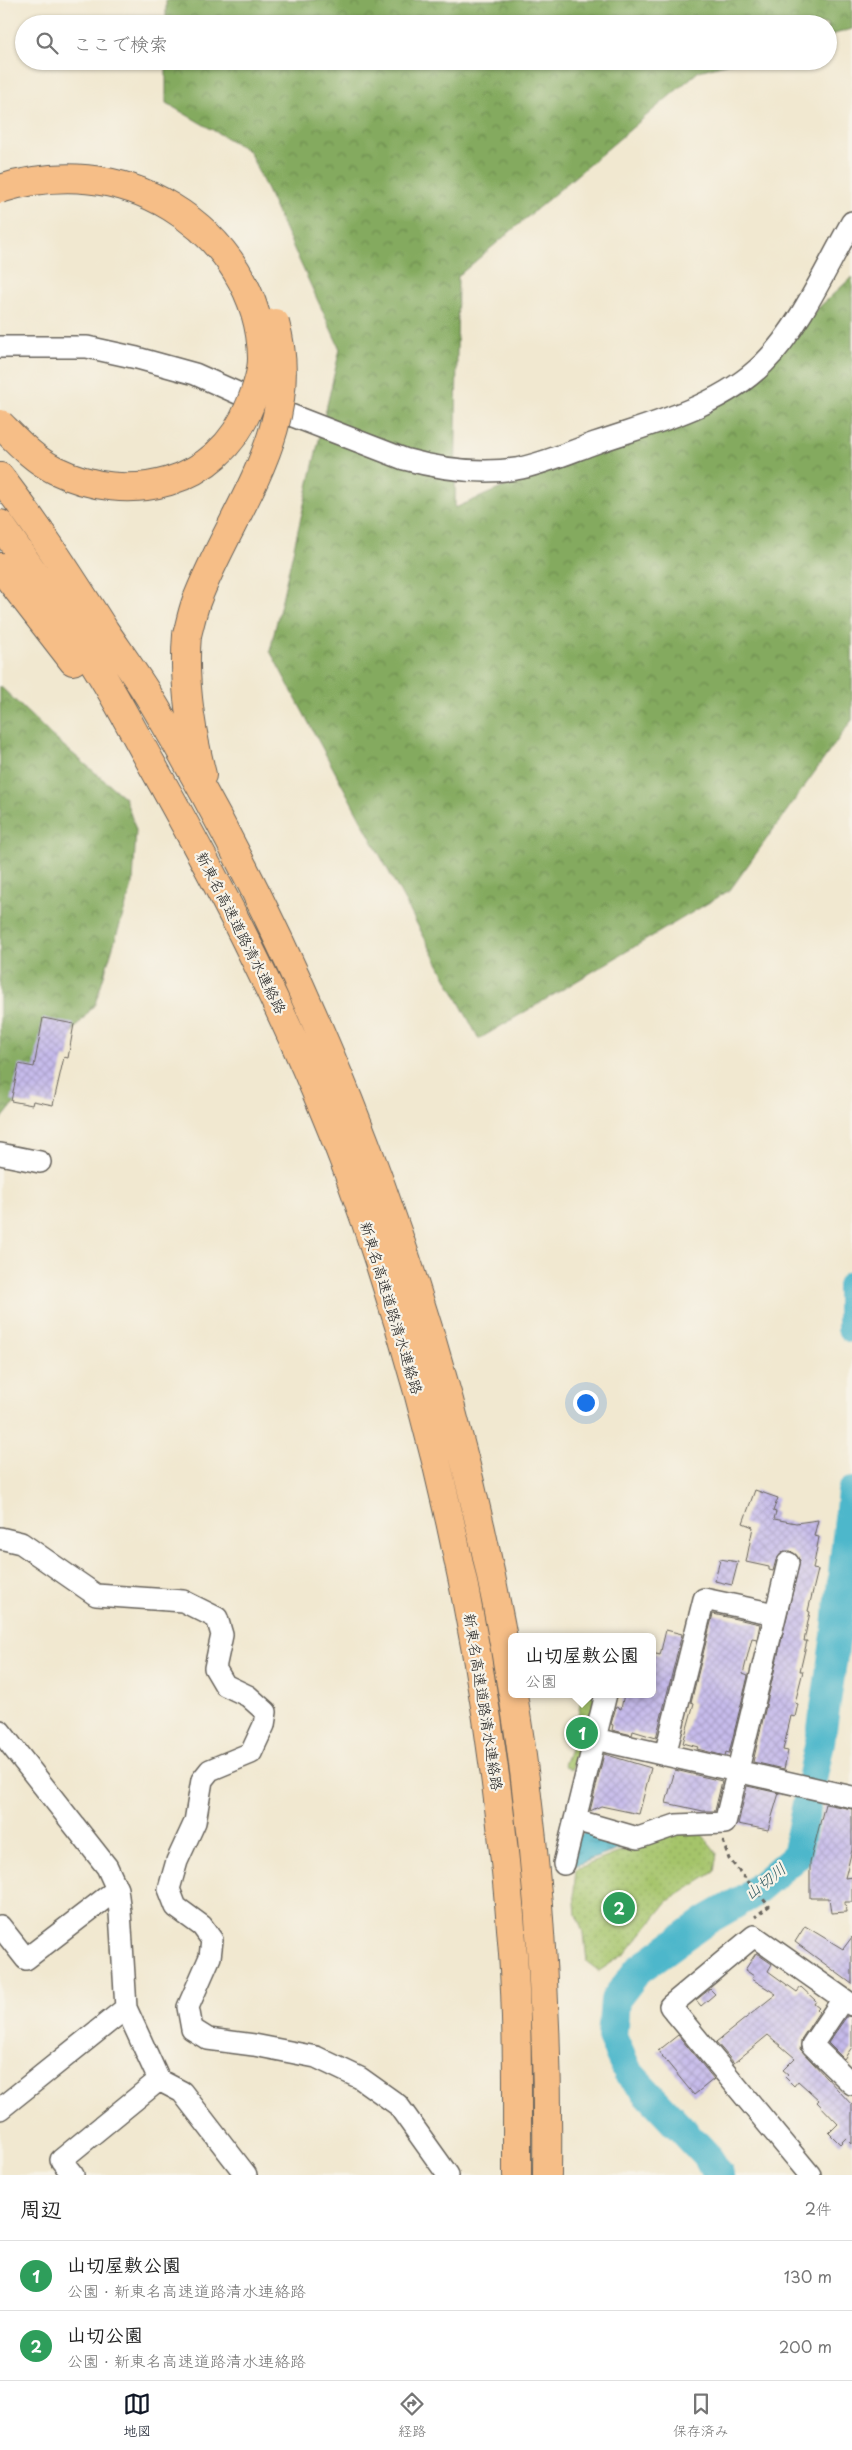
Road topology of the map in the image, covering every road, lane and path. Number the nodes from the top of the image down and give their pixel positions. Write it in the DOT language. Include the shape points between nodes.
graph roads {
  1 [pos="0,174"];
  2 [pos="0,189"];
  3 [pos="852,222"];
  4 [pos="0,347"];
  5 [pos="0,424"];
  6 [pos="0,477"];
  7 [pos="0,524"];
  8 [pos="0,567"];
  9 [pos="95,677"];
  10 [pos="210,804"];
  11 [pos="0,1154"];
  12 [pos="40,1162"];
  13 [pos="0,1538"];
  14 [pos="788,1563"];
  15 [pos="775,1614"];
  16 [pos="508,1669"];
  17 [pos="514,1698"];
  18 [pos="605,1698"];
  19 [pos="0,1731"];
  20 [pos="595,1740"];
  21 [pos="665,1755"];
  22 [pos="737,1771"];
  23 [pos="852,1797"];
  24 [pos="575,1820"];
  25 [pos="729,1859"];
  26 [pos="564,1864"];
  27 [pos="117,1889"];
  28 [pos="766,1902"];
  29 [pos="0,1926"];
  30 [pos="848,2002"];
  31 [pos="126,2008"];
  32 [pos="159,2080"];
  33 [pos="852,2084"];
  34 [pos="0,2109"];
  35 [pos="73,2175"];
  36 [pos="246,2175"];
  37 [pos="448,2175"];
  38 [pos="517,2175"];
  39 [pos="547,2175"];
  40 [pos="810,2175"];
  1 -- 10 [label="highway, bridge" via="19,168 86,164 115,168 166,186 193,202 240,247 269,299 278,332 282,367 280,408 274,433 262,466 195,604 187,635 186,683 199,762"];
  2 -- 5 [label="highway, bridge" via="57,178 85,178 136,189 186,216 206,232 231,260 244,282 256,311 262,359 258,386 246,416 232,438 211,459 190,473 162,484 135,489 107,488 82,482 27,452"];
  3 -- 4 [label="street" via="779,348 739,384 675,416 516,469 460,470 404,459 262,404 196,374 137,358 87,347"];
  6 -- 10 [label="highway, 新東名高速道路清水連絡路" via="65,569 159,713"];
  7 -- 9 [label="highway"];
  8 -- 9 [label="highway"];
  9 -- 38 [label="highway, 新東名高速道路清水連絡路" via="210,869 288,1025 346,1167 415,1382 448,1512 478,1655 498,1794 513,1956"];
  10 -- 16 [label="highway, 新東名高速道路清水連絡路" via="284,948 344,1085 409,1265 443,1376 477,1506"];
  11 -- 12 [label="street"];
  13 -- 37 [label="street" via="20,1543 96,1595 183,1601 216,1618 222,1635 215,1668 225,1685 248,1696 266,1712 264,1725 251,1753 210,1770 202,1780 195,1822 177,1861 169,1889 176,1907 202,1926 212,1940 210,1957 188,2007 192,2029 208,2039 254,2044 316,2057 360,2078 398,2104"];
  14 -- 15 [label="street"];
  15 -- 21 [label="street" via="704,1598"];
  15 -- 22 [label="street"];
  17 -- 39 [label="highway, 新東名高速道路清水連絡路" via="541,1954"];
  18 -- 20 [label="street"];
  19 -- 27 [label="street" via="107,1867"];
  20 -- 21 [label="street"];
  20 -- 24 [label="street"];
  21 -- 22 [label="street"];
  22 -- 23 [label="street"];
  22 -- 24 [label="street" via="725,1823 676,1825 638,1838"];
  24 -- 26 [label="street"];
  25 -- 28 [label="path"];
  27 -- 29 [label="street" via="26,1960"];
  27 -- 31 [label="street"];
  30 -- 33 [label="street" via="812,2045"];
  30 -- 40 [label="street" via="754,1936 670,2006"];
  31 -- 32 [label="street"];
  31 -- 34 [label="street"];
  32 -- 35 [label="street" via="61,2160"];
  32 -- 36 [label="street" via="182,2092"];
}
